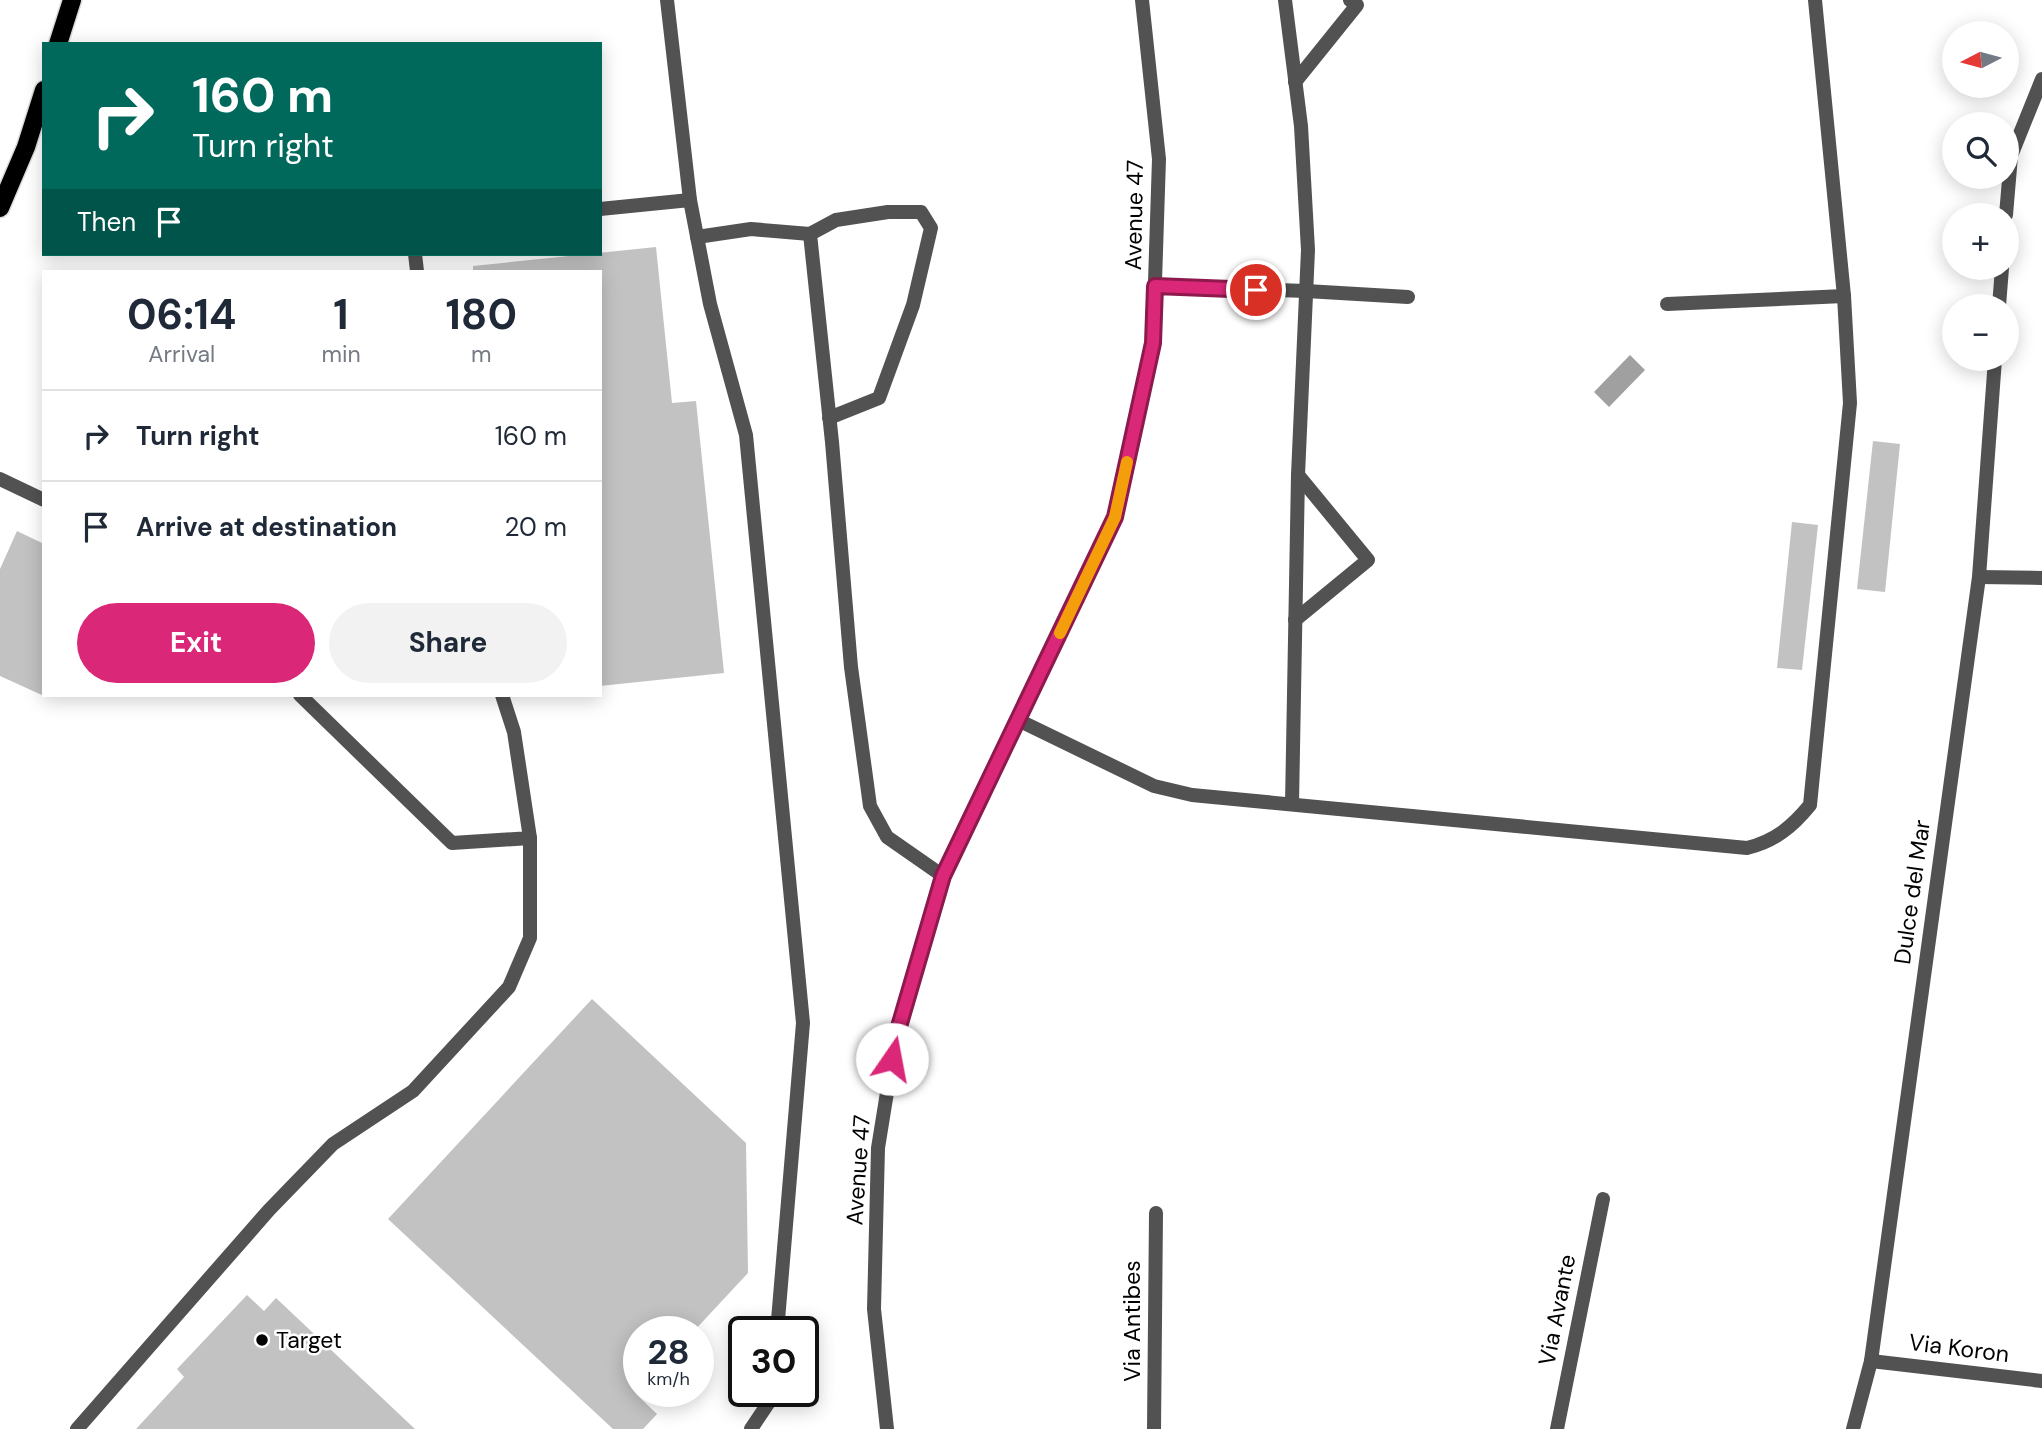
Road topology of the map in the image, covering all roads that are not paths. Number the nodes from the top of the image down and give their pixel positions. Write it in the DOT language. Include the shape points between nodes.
graph roads {
  1 [pos="72,0"];
  2 [pos="667,0"];
  3 [pos="1142,0"];
  4 [pos="1285,0"];
  5 [pos="1350,0"];
  6 [pos="1815,0"];
  7 [pos="59,42"];
  8 [pos="2042,79"];
  9 [pos="1295,82"];
  10 [pos="42,96"];
  11 [pos="690,200"];
  12 [pos="2007,203"];
  13 [pos="0,208"];
  14 [pos="602,209"];
  15 [pos="810,234"];
  16 [pos="697,237"];
  17 [pos="1155,286"];
  18 [pos="1306,291"];
  19 [pos="1844,296"];
  20 [pos="1408,297"];
  21 [pos="1667,304"];
  22 [pos="1994,371"];
  23 [pos="829,418"];
  24 [pos="1298,475"];
  25 [pos="0,479"];
  26 [pos="42,499"];
  27 [pos="1979,577"];
  28 [pos="2042,578"];
  29 [pos="1295,620"];
  30 [pos="302,697"];
  31 [pos="503,697"];
  32 [pos="1018,720"];
  33 [pos="1292,804"];
  34 [pos="530,838"];
  35 [pos="943,876"];
  36 [pos="1603,1199"];
  37 [pos="1156,1213"];
  38 [pos="778,1316"];
  39 [pos="1871,1361"];
  40 [pos="2042,1381"];
  41 [pos="766,1407"];
  42 [pos="76,1429"];
  43 [pos="751,1429"];
  44 [pos="887,1429"];
  45 [pos="1154,1429"];
  46 [pos="1557,1429"];
  47 [pos="1853,1429"];
  1 -- 7 [label="main road"];
  2 -- 11 [label="street"];
  3 -- 17 [label="street, Avenue 47" via="1159,159"];
  4 -- 9 [label="street"];
  5 -- 9 [label="street" via="1357,5"];
  6 -- 19 [label="street"];
  8 -- 12 [label="street" via="2011,156"];
  9 -- 18 [label="street" via="1308,250"];
  10 -- 13 [label="main road"];
  11 -- 14 [label="street"];
  11 -- 16 [label="street"];
  15 -- 16 [label="street" via="751,229"];
  15 -- 23 [label="street"];
  15 -- 23 [label="street" via="836,220 888,212 922,212 930,228 913,305 879,398"];
  16 -- 38 [label="street" via="746,435 803,1023"];
  17 -- 18 [label="street"];
  17 -- 32 [label="street, Avenue 47" via="1153,343 1115,517"];
  18 -- 20 [label="street"];
  18 -- 24 [label="street"];
  19 -- 21 [label="street"];
  19 -- 33 [label="street" via="1850,403 1810,805 1793,825 1767,844 1747,848"];
  22 -- 27 [label="street, Dulce del Mar"];
  23 -- 35 [label="street" via="851,667 870,806 887,837"];
  24 -- 29 [label="street"];
  24 -- 29 [label="street" via="1368,560"];
  25 -- 26 [label="street"];
  27 -- 28 [label="street"];
  27 -- 39 [label="street, Dulce del Mar"];
  29 -- 33 [label="street"];
  30 -- 34 [label="street" via="452,843"];
  31 -- 34 [label="street" via="514,732"];
  32 -- 33 [label="street" via="1154,786 1192,795"];
  32 -- 35 [label="street, Avenue 47"];
  34 -- 42 [label="street" via="530,938 509,987 413,1091 333,1144"];
  35 -- 44 [label="street, Avenue 47" via="896,1037 878,1148 874,1309"];
  36 -- 46 [label="street, Via Avante"];
  37 -- 45 [label="street, Via Antibes"];
  39 -- 40 [label="street, Via Koron"];
  39 -- 47 [label="street, Dulce del Mar"];
  41 -- 43 [label="street"];
}
